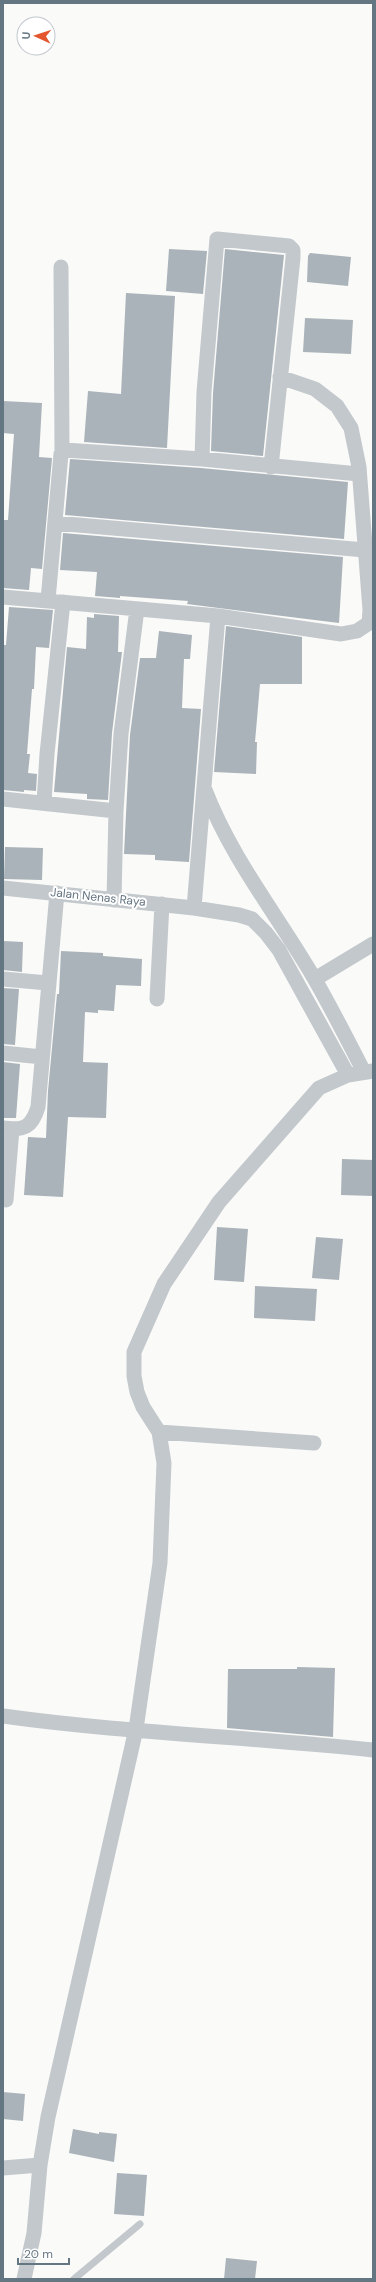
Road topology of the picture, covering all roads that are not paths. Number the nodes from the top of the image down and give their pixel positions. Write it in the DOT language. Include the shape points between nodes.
graph roads {
  1 [pos="61,267"];
  2 [pos="280,377"];
  3 [pos="62,452"];
  4 [pos="202,458"];
  5 [pos="271,467"];
  6 [pos="360,474"];
  7 [pos="55,523"];
  8 [pos="365,550"];
  9 [pos="3,597"];
  10 [pos="56,601"];
  11 [pos="137,609"];
  12 [pos="218,616"];
  13 [pos="204,790"];
  14 [pos="3,799"];
  15 [pos="44,803"];
  16 [pos="116,811"];
  17 [pos="3,888"];
  18 [pos="57,893"];
  19 [pos="114,900"];
  20 [pos="162,904"];
  21 [pos="268,906"];
  22 [pos="194,908"];
  23 [pos="252,919"];
  24 [pos="373,944"];
  25 [pos="3,979"];
  26 [pos="314,979"];
  27 [pos="48,983"];
  28 [pos="157,999"];
  29 [pos="3,1053"];
  30 [pos="42,1057"];
  31 [pos="369,1072"];
  32 [pos="348,1075"];
  33 [pos="8,1128"];
  34 [pos="6,1200"];
  35 [pos="159,1432"];
  36 [pos="314,1443"];
  37 [pos="3,1716"];
  38 [pos="136,1729"];
  39 [pos="373,1750"];
  40 [pos="40,2165"];
  41 [pos="3,2168"];
  42 [pos="140,2224"];
  43 [pos="24,2279"];
  44 [pos="74,2279"];
  1 -- 3 [label="street"];
  2 -- 4 [label="street" via="293,250 289,246 217,239 204,392"];
  2 -- 5 [label="street"];
  2 -- 6 [label="street" via="315,389 337,406 351,428"];
  3 -- 4 [label="street" via="87,451"];
  3 -- 7 [label="street"];
  4 -- 5 [label="street"];
  5 -- 6 [label="street"];
  6 -- 8 [label="street"];
  7 -- 8 [label="street"];
  7 -- 10 [label="street"];
  8 -- 12 [label="street" via="370,617 368,624 357,631 341,634"];
  9 -- 10 [label="street"];
  10 -- 11 [label="street"];
  10 -- 15 [label="street"];
  11 -- 12 [label="street"];
  11 -- 16 [label="street" via="121,734"];
  12 -- 13 [label="street"];
  13 -- 21 [label="street" via="214,815"];
  13 -- 22 [label="street"];
  14 -- 15 [label="street"];
  15 -- 16 [label="street"];
  16 -- 19 [label="street"];
  17 -- 18 [label="street, Jalan Nenas Raya"];
  18 -- 19 [label="street, Jalan Nenas Raya"];
  18 -- 27 [label="street"];
  19 -- 20 [label="street, Jalan Nenas Raya"];
  20 -- 22 [label="street, Jalan Nenas Raya"];
  20 -- 28 [label="street"];
  21 -- 23 [label="street"];
  21 -- 26 [label="street"];
  22 -- 23 [label="street, Jalan Nenas Raya"];
  23 -- 32 [label="street" via="279,950"];
  24 -- 26 [label="street"];
  25 -- 27 [label="street"];
  26 -- 31 [label="street"];
  27 -- 30 [label="street"];
  29 -- 30 [label="street"];
  30 -- 33 [label="street" via="38,1107 34,1120 28,1126"];
  31 -- 32 [label="street"];
  32 -- 35 [label="street" via="319,1088 220,1202 164,1284 134,1352 137,1392"];
  33 -- 34 [label="street"];
  35 -- 36 [label="street"];
  35 -- 38 [label="street" via="164,1462 160,1563"];
  37 -- 38 [label="street" via="61,1724"];
  38 -- 39 [label="street"];
  38 -- 40 [label="street" via="48,2118"];
  40 -- 41 [label="street"];
  40 -- 43 [label="street" via="34,2233"];
  42 -- 44 [label="lane"];
}
